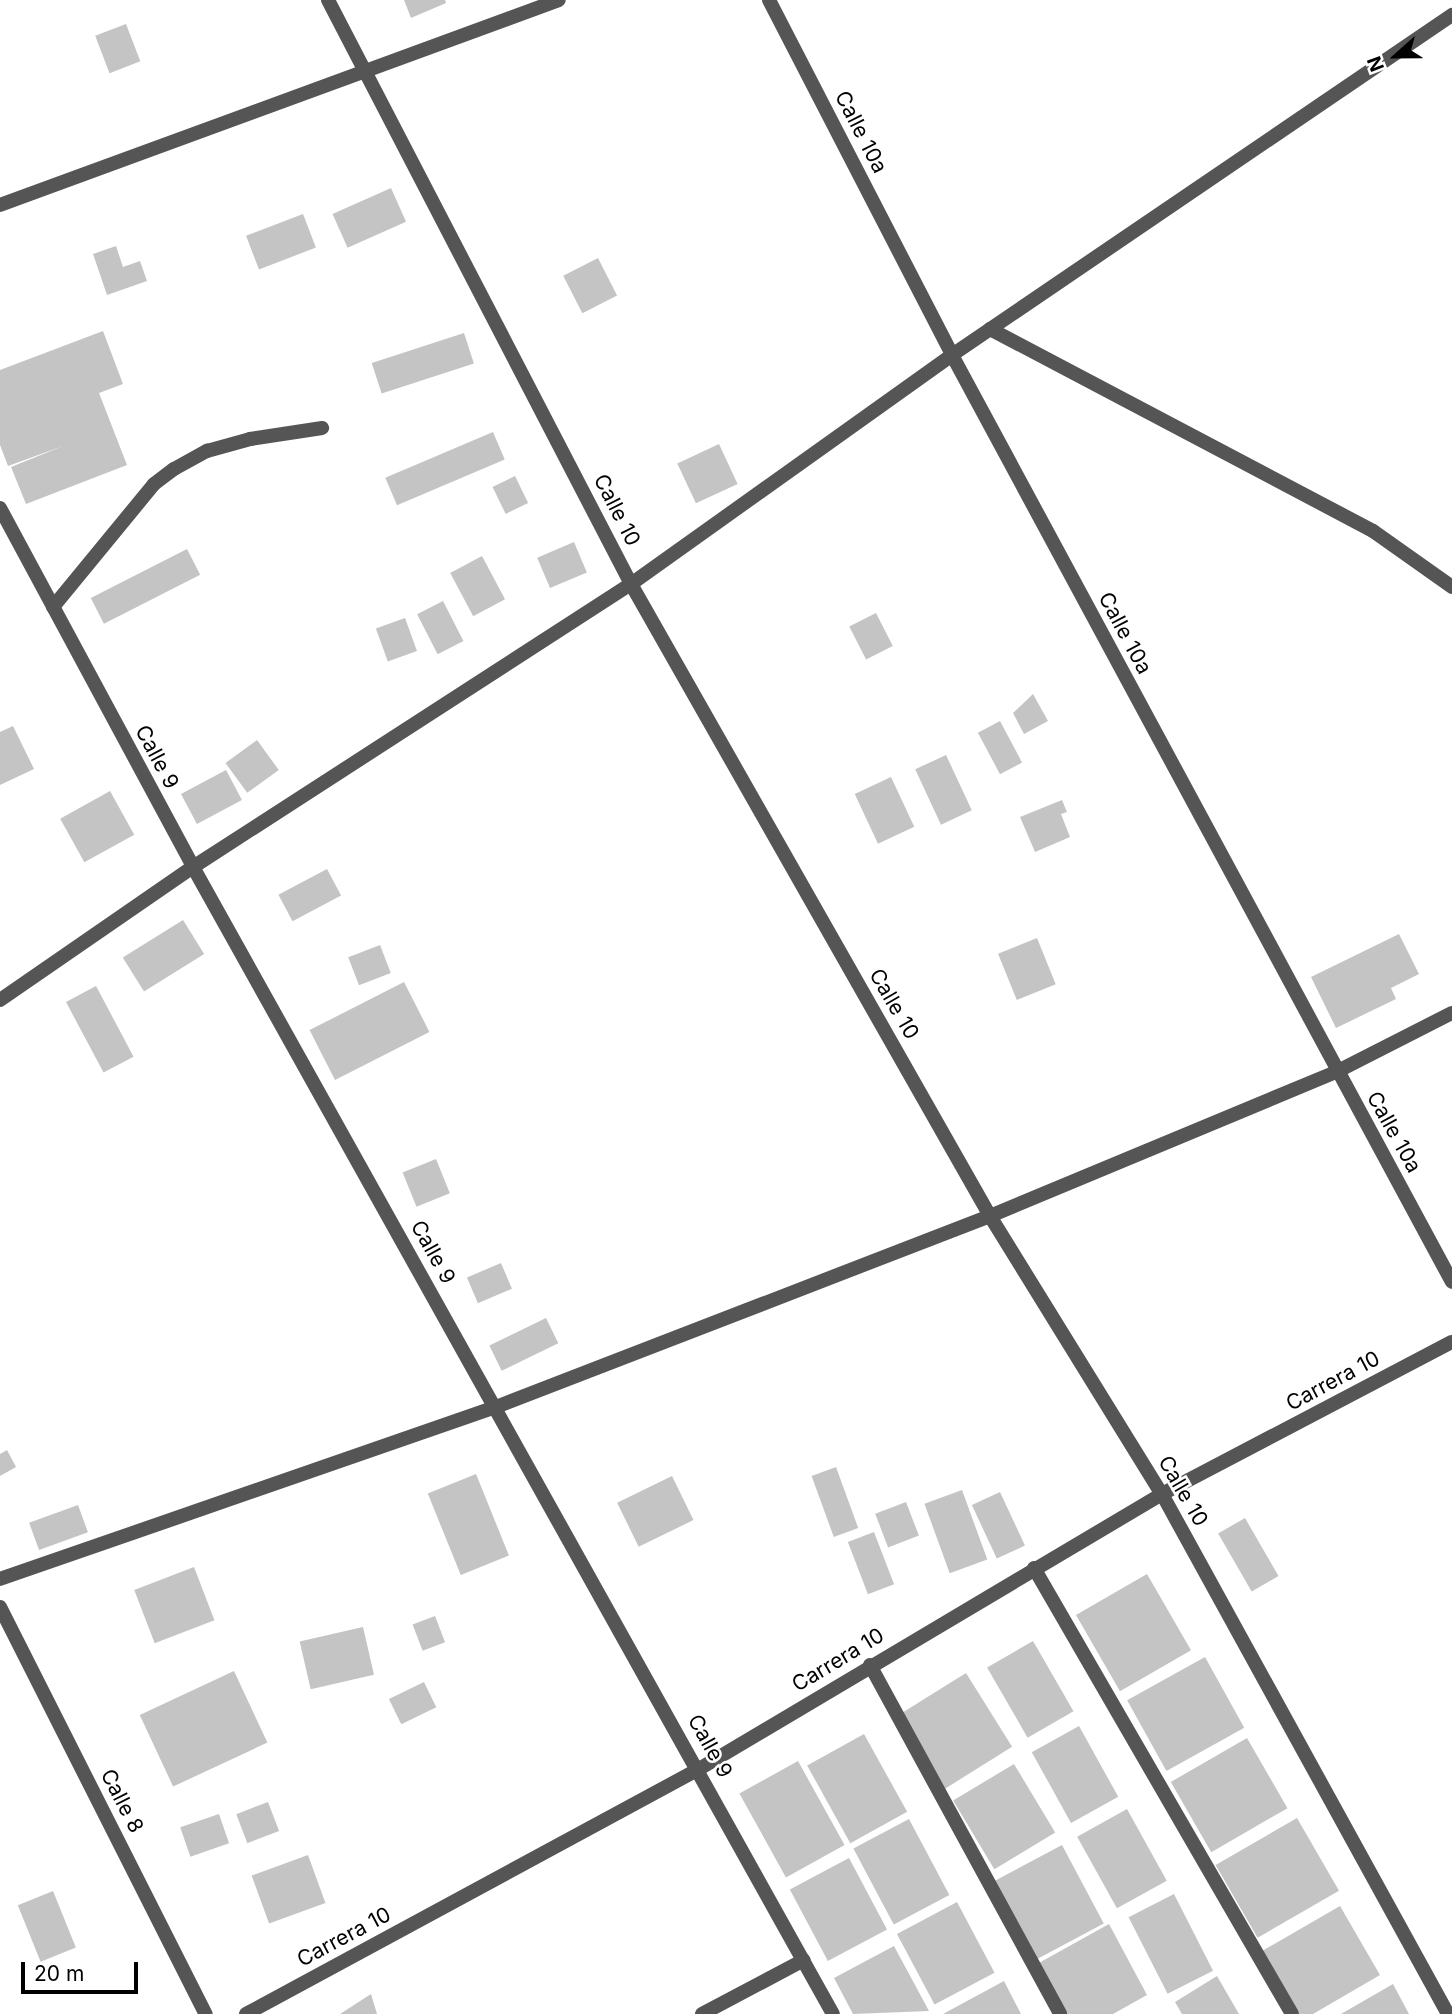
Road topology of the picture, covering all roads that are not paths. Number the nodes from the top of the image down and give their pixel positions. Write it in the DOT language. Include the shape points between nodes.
graph roads {
  1 [pos="328,0"];
  2 [pos="559,0"];
  3 [pos="769,0"];
  4 [pos="1452,15"];
  5 [pos="365,69"];
  6 [pos="0,205"];
  7 [pos="990,329"];
  8 [pos="952,355"];
  9 [pos="322,428"];
  10 [pos="0,508"];
  11 [pos="631,584"];
  12 [pos="1452,587"];
  13 [pos="53,607"];
  14 [pos="193,867"];
  15 [pos="0,1000"];
  16 [pos="1452,1013"];
  17 [pos="1336,1072"];
  18 [pos="990,1216"];
  19 [pos="1452,1282"];
  20 [pos="1452,1342"];
  21 [pos="496,1407"];
  22 [pos="1162,1494"];
  23 [pos="1034,1568"];
  24 [pos="0,1579"];
  25 [pos="0,1607"];
  26 [pos="870,1665"];
  27 [pos="699,1769"];
  28 [pos="804,1960"];
  29 [pos="206,2014"];
  30 [pos="246,2014"];
  31 [pos="702,2014"];
  32 [pos="833,2014"];
  33 [pos="1060,2014"];
  34 [pos="1292,2014"];
  35 [pos="1448,2014"];
  1 -- 5 [label="street, Calle 10"];
  2 -- 5 [label="street"];
  3 -- 8 [label="street, Calle 10a"];
  4 -- 7 [label="street"];
  5 -- 6 [label="street"];
  5 -- 11 [label="street, Calle 10"];
  7 -- 8 [label="street"];
  7 -- 12 [label="street" via="1374,531"];
  8 -- 11 [label="street"];
  8 -- 17 [label="street, Calle 10a"];
  9 -- 13 [label="street" via="250,439 207,451 174,469 154,484"];
  10 -- 13 [label="street, Calle 9"];
  11 -- 14 [label="street"];
  11 -- 18 [label="street, Calle 10"];
  13 -- 14 [label="street, Calle 9"];
  14 -- 15 [label="street"];
  14 -- 21 [label="street, Calle 9"];
  16 -- 17 [label="street"];
  17 -- 18 [label="street"];
  17 -- 19 [label="street, Calle 10a"];
  18 -- 21 [label="street"];
  18 -- 22 [label="street, Calle 10"];
  20 -- 22 [label="street, Carrera 10"];
  21 -- 24 [label="street"];
  21 -- 27 [label="street, Calle 9"];
  22 -- 23 [label="street, Carrera 10"];
  22 -- 35 [label="street, Calle 10"];
  23 -- 26 [label="street, Carrera 10"];
  23 -- 34 [label="street"];
  25 -- 29 [label="street, Calle 8"];
  26 -- 27 [label="street, Carrera 10"];
  26 -- 33 [label="street"];
  27 -- 28 [label="street, Calle 9"];
  27 -- 30 [label="street, Carrera 10"];
  28 -- 31 [label="street"];
  28 -- 32 [label="street, Calle 9"];
}
